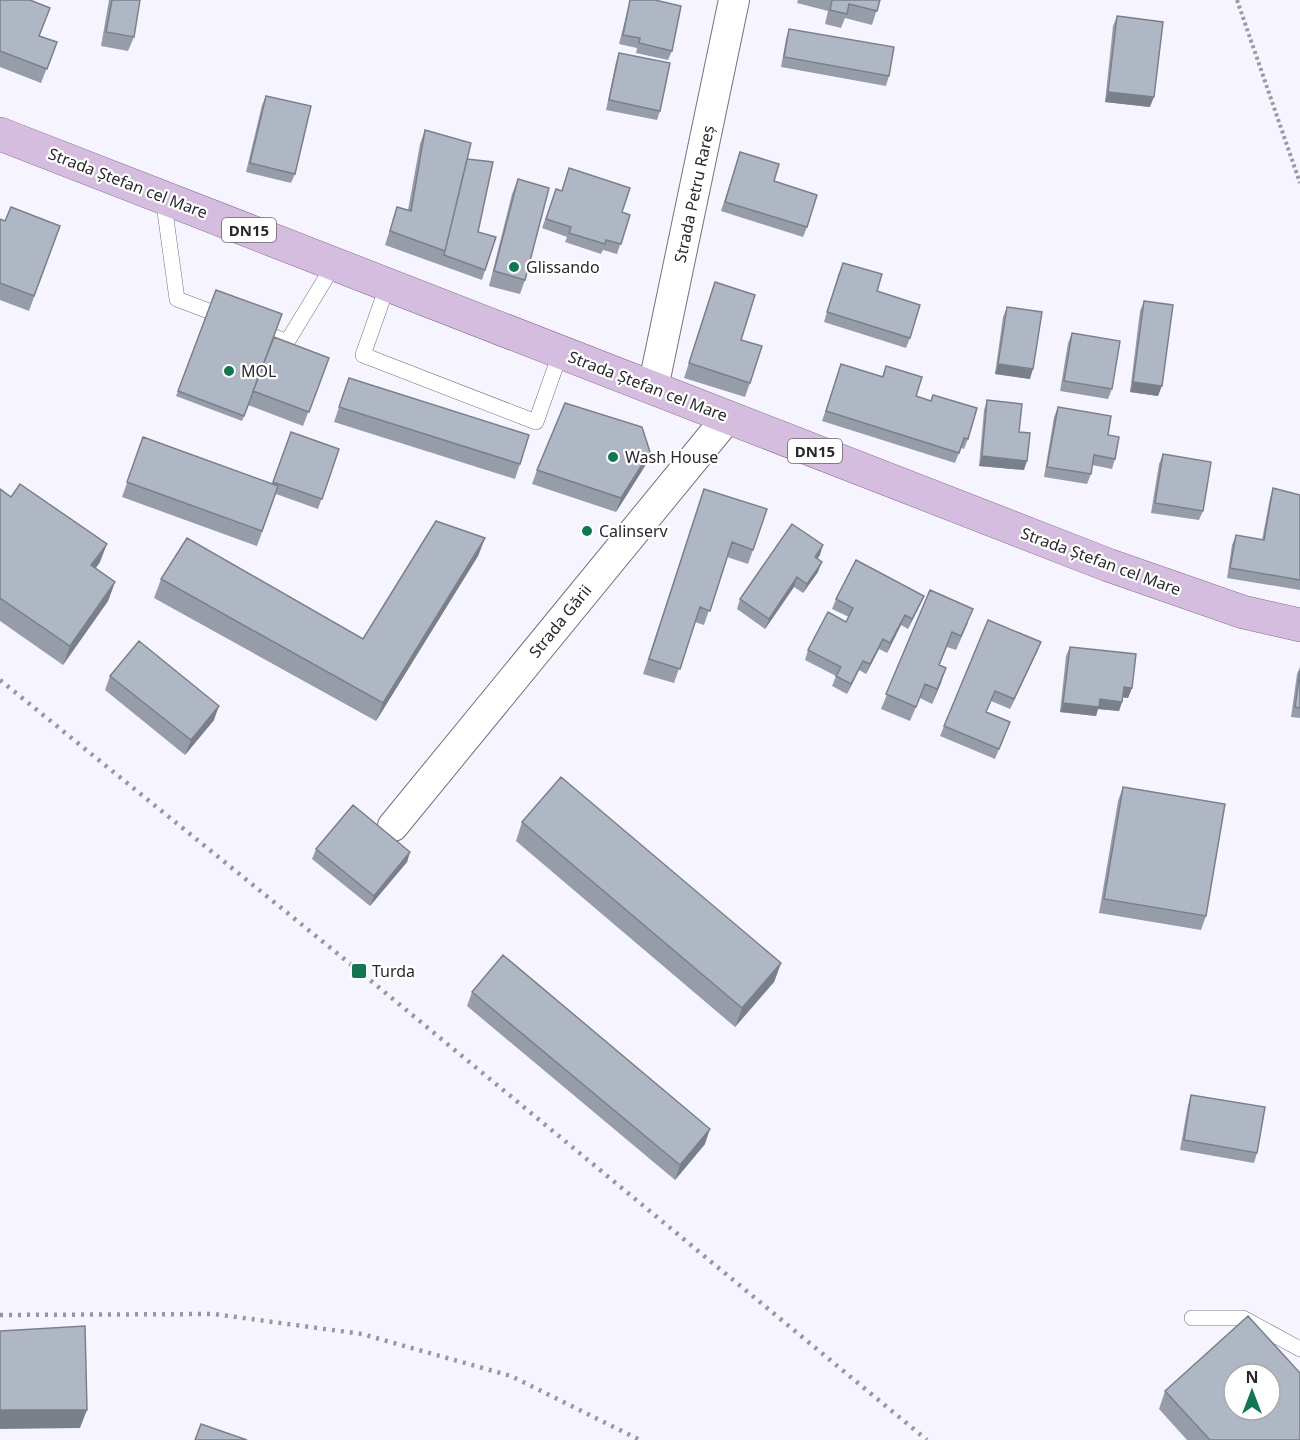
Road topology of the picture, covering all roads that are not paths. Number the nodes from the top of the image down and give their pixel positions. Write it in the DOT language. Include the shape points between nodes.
graph roads {
  1 [pos="734,0"];
  2 [pos="0,134"];
  3 [pos="163,197"];
  4 [pos="335,263"];
  5 [pos="388,284"];
  6 [pos="561,351"];
  7 [pos="653,388"];
  8 [pos="728,417"];
  9 [pos="1300,625"];
  10 [pos="393,826"];
  11 [pos="1192,1318"];
  12 [pos="1300,1349"];
  1 -- 7 [label="street, Strada Petru Rareș"];
  2 -- 3 [label="main road, Strada Ștefan cel Mare / DN15"];
  3 -- 4 [label="main road, Strada Ștefan cel Mare / DN15"];
  3 -- 4 [label="lane" via="177,299 287,342"];
  4 -- 5 [label="main road, Strada Ștefan cel Mare / DN15"];
  5 -- 6 [label="main road, Strada Ștefan cel Mare / DN15"];
  5 -- 6 [label="lane" via="363,354 536,422"];
  6 -- 7 [label="main road, Strada Ștefan cel Mare / DN15"];
  7 -- 8 [label="main road, Strada Ștefan cel Mare / DN15"];
  8 -- 9 [label="main road, Strada Ștefan cel Mare / DN15" via="1108,565 1243,612"];
  8 -- 10 [label="street, Strada Gării"];
  11 -- 12 [label="lane" via="1243,1318"];
}
